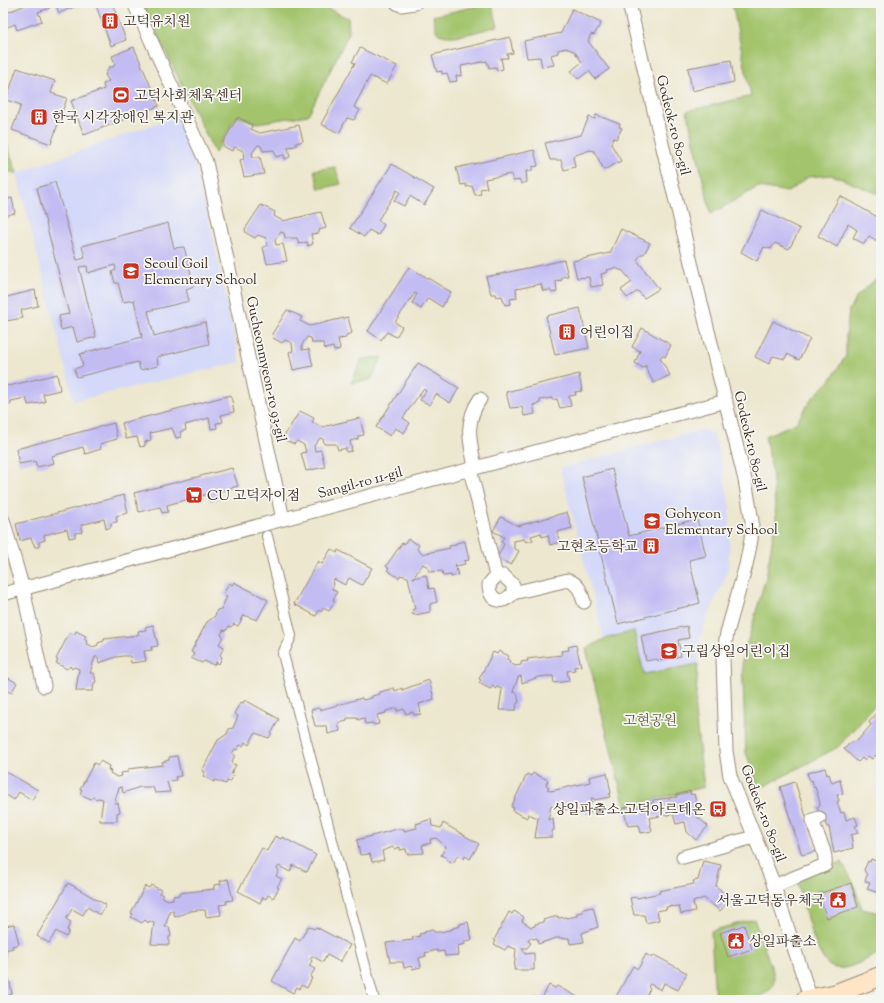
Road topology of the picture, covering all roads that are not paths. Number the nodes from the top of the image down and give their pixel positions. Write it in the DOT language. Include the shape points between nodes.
graph roads {
  1 [pos="134,3"];
  2 [pos="397,3"];
  3 [pos="415,3"];
  4 [pos="629,3"];
  5 [pos="480,399"];
  6 [pos="726,401"];
  7 [pos="472,468"];
  8 [pos="283,519"];
  9 [pos="3,520"];
  10 [pos="267,536"];
  11 [pos="496,576"];
  12 [pos="23,589"];
  13 [pos="513,593"];
  14 [pos="3,594"];
  15 [pos="584,602"];
  16 [pos="44,686"];
  17 [pos="819,818"];
  18 [pos="754,836"];
  19 [pos="683,857"];
  20 [pos="774,886"];
  21 [pos="881,976"];
  22 [pos="809,999"];
  23 [pos="374,1000"];
  1 -- 8 [label="street, Gucheonmyeon-ro 93-gil" via="206,162"];
  2 -- 3 [label="street"];
  4 -- 6 [label="street, Godeok-ro 80-gil" via="652,106"];
  5 -- 7 [label="street" via="474,408 469,425"];
  6 -- 7 [label="street, Sangil-ro 11-gil"];
  6 -- 18 [label="street, Godeok-ro 80-gil" via="752,521 746,565 727,633 723,658 726,751 730,776"];
  7 -- 8 [label="street, Sangil-ro 11-gil"];
  7 -- 11 [label="street"];
  8 -- 12 [label="street, Sangil-ro 11-gil"];
  9 -- 12 [label="street"];
  10 -- 23 [label="street" via="291,636 283,654"];
  11 -- 13 [label="street" via="504,576 509,580"];
  11 -- 13 [label="street" via="489,584 489,593 493,599 508,599"];
  12 -- 14 [label="street, Sangil-ro 11-gil"];
  12 -- 16 [label="street"];
  13 -- 15 [label="street" via="568,580 580,588"];
  17 -- 20 [label="street" via="813,820 826,858 825,865"];
  18 -- 19 [label="street"];
  18 -- 20 [label="street, Godeok-ro 80-gil"];
  20 -- 22 [label="street, Godeok-ro 80-gil"];
  21 -- 22 [label="main road" via="835,994"];
}
